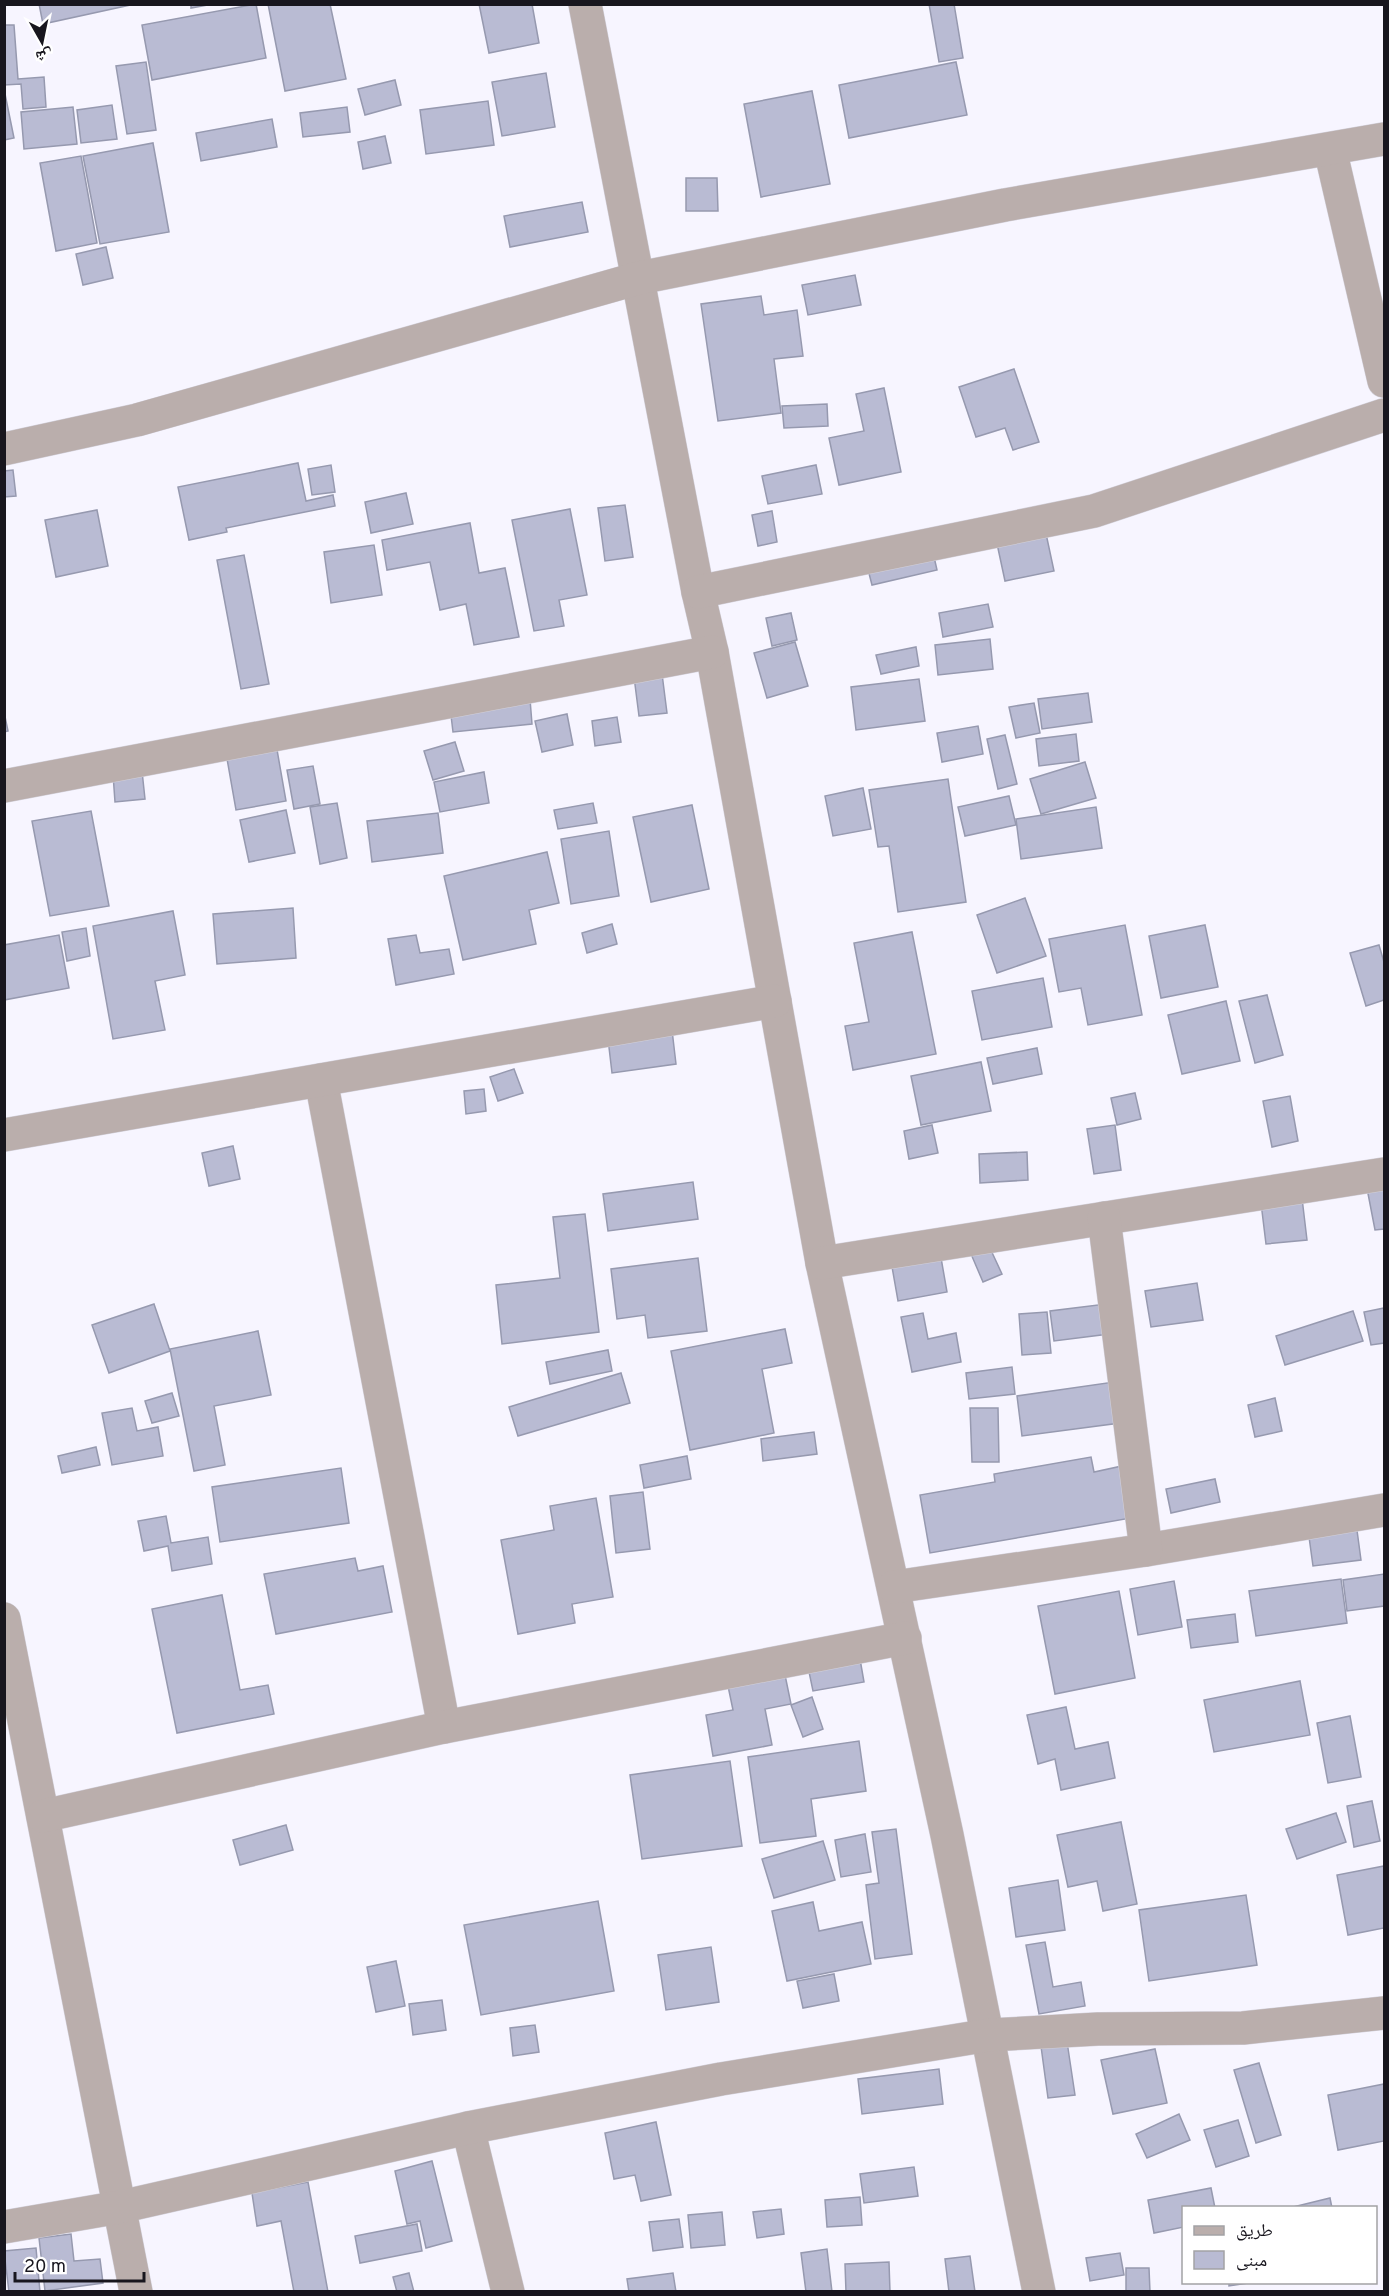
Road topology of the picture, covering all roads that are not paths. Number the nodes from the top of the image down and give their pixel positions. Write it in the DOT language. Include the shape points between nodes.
graph roads {
  1 [pos="585,4"];
  2 [pos="1384,139"];
  3 [pos="1330,148"];
  4 [pos="639,278"];
  5 [pos="1384,381"];
  6 [pos="1384,415"];
  7 [pos="4,449"];
  8 [pos="698,592"];
  9 [pos="712,652"];
  10 [pos="4,786"];
  11 [pos="775,1001"];
  12 [pos="321,1080"];
  13 [pos="4,1135"];
  14 [pos="1384,1174"];
  15 [pos="1104,1218"];
  16 [pos="822,1263"];
  17 [pos="1384,1510"];
  18 [pos="1146,1550"];
  19 [pos="894,1587"];
  20 [pos="4,1619"];
  21 [pos="905,1638"];
  22 [pos="444,1727"];
  23 [pos="43,1816"];
  24 [pos="1384,2013"];
  25 [pos="989,2035"];
  26 [pos="468,2128"];
  27 [pos="120,2207"];
  28 [pos="4,2227"];
  29 [pos="136,2292"];
  30 [pos="508,2292"];
  31 [pos="1039,2292"];
  1 -- 4 [label="street"];
  2 -- 3 [label="street"];
  3 -- 4 [label="street" via="1005,205"];
  3 -- 5 [label="street"];
  4 -- 7 [label="street" via="136,420"];
  4 -- 8 [label="street"];
  6 -- 8 [label="street" via="1095,511"];
  8 -- 9 [label="street"];
  9 -- 10 [label="street"];
  9 -- 11 [label="street"];
  11 -- 12 [label="street"];
  11 -- 16 [label="street"];
  12 -- 13 [label="street"];
  12 -- 22 [label="street"];
  14 -- 15 [label="street"];
  15 -- 16 [label="street"];
  15 -- 18 [label="street"];
  16 -- 19 [label="street"];
  17 -- 18 [label="street"];
  18 -- 19 [label="street"];
  19 -- 21 [label="street"];
  20 -- 23 [label="street"];
  21 -- 22 [label="street"];
  21 -- 25 [label="street"];
  22 -- 23 [label="street"];
  23 -- 27 [label="street"];
  24 -- 25 [label="street" via="1243,2028"];
  25 -- 26 [label="street" via="721,2079"];
  25 -- 31 [label="street"];
  26 -- 27 [label="street"];
  26 -- 30 [label="street"];
  27 -- 28 [label="street"];
  27 -- 29 [label="street"];
}
